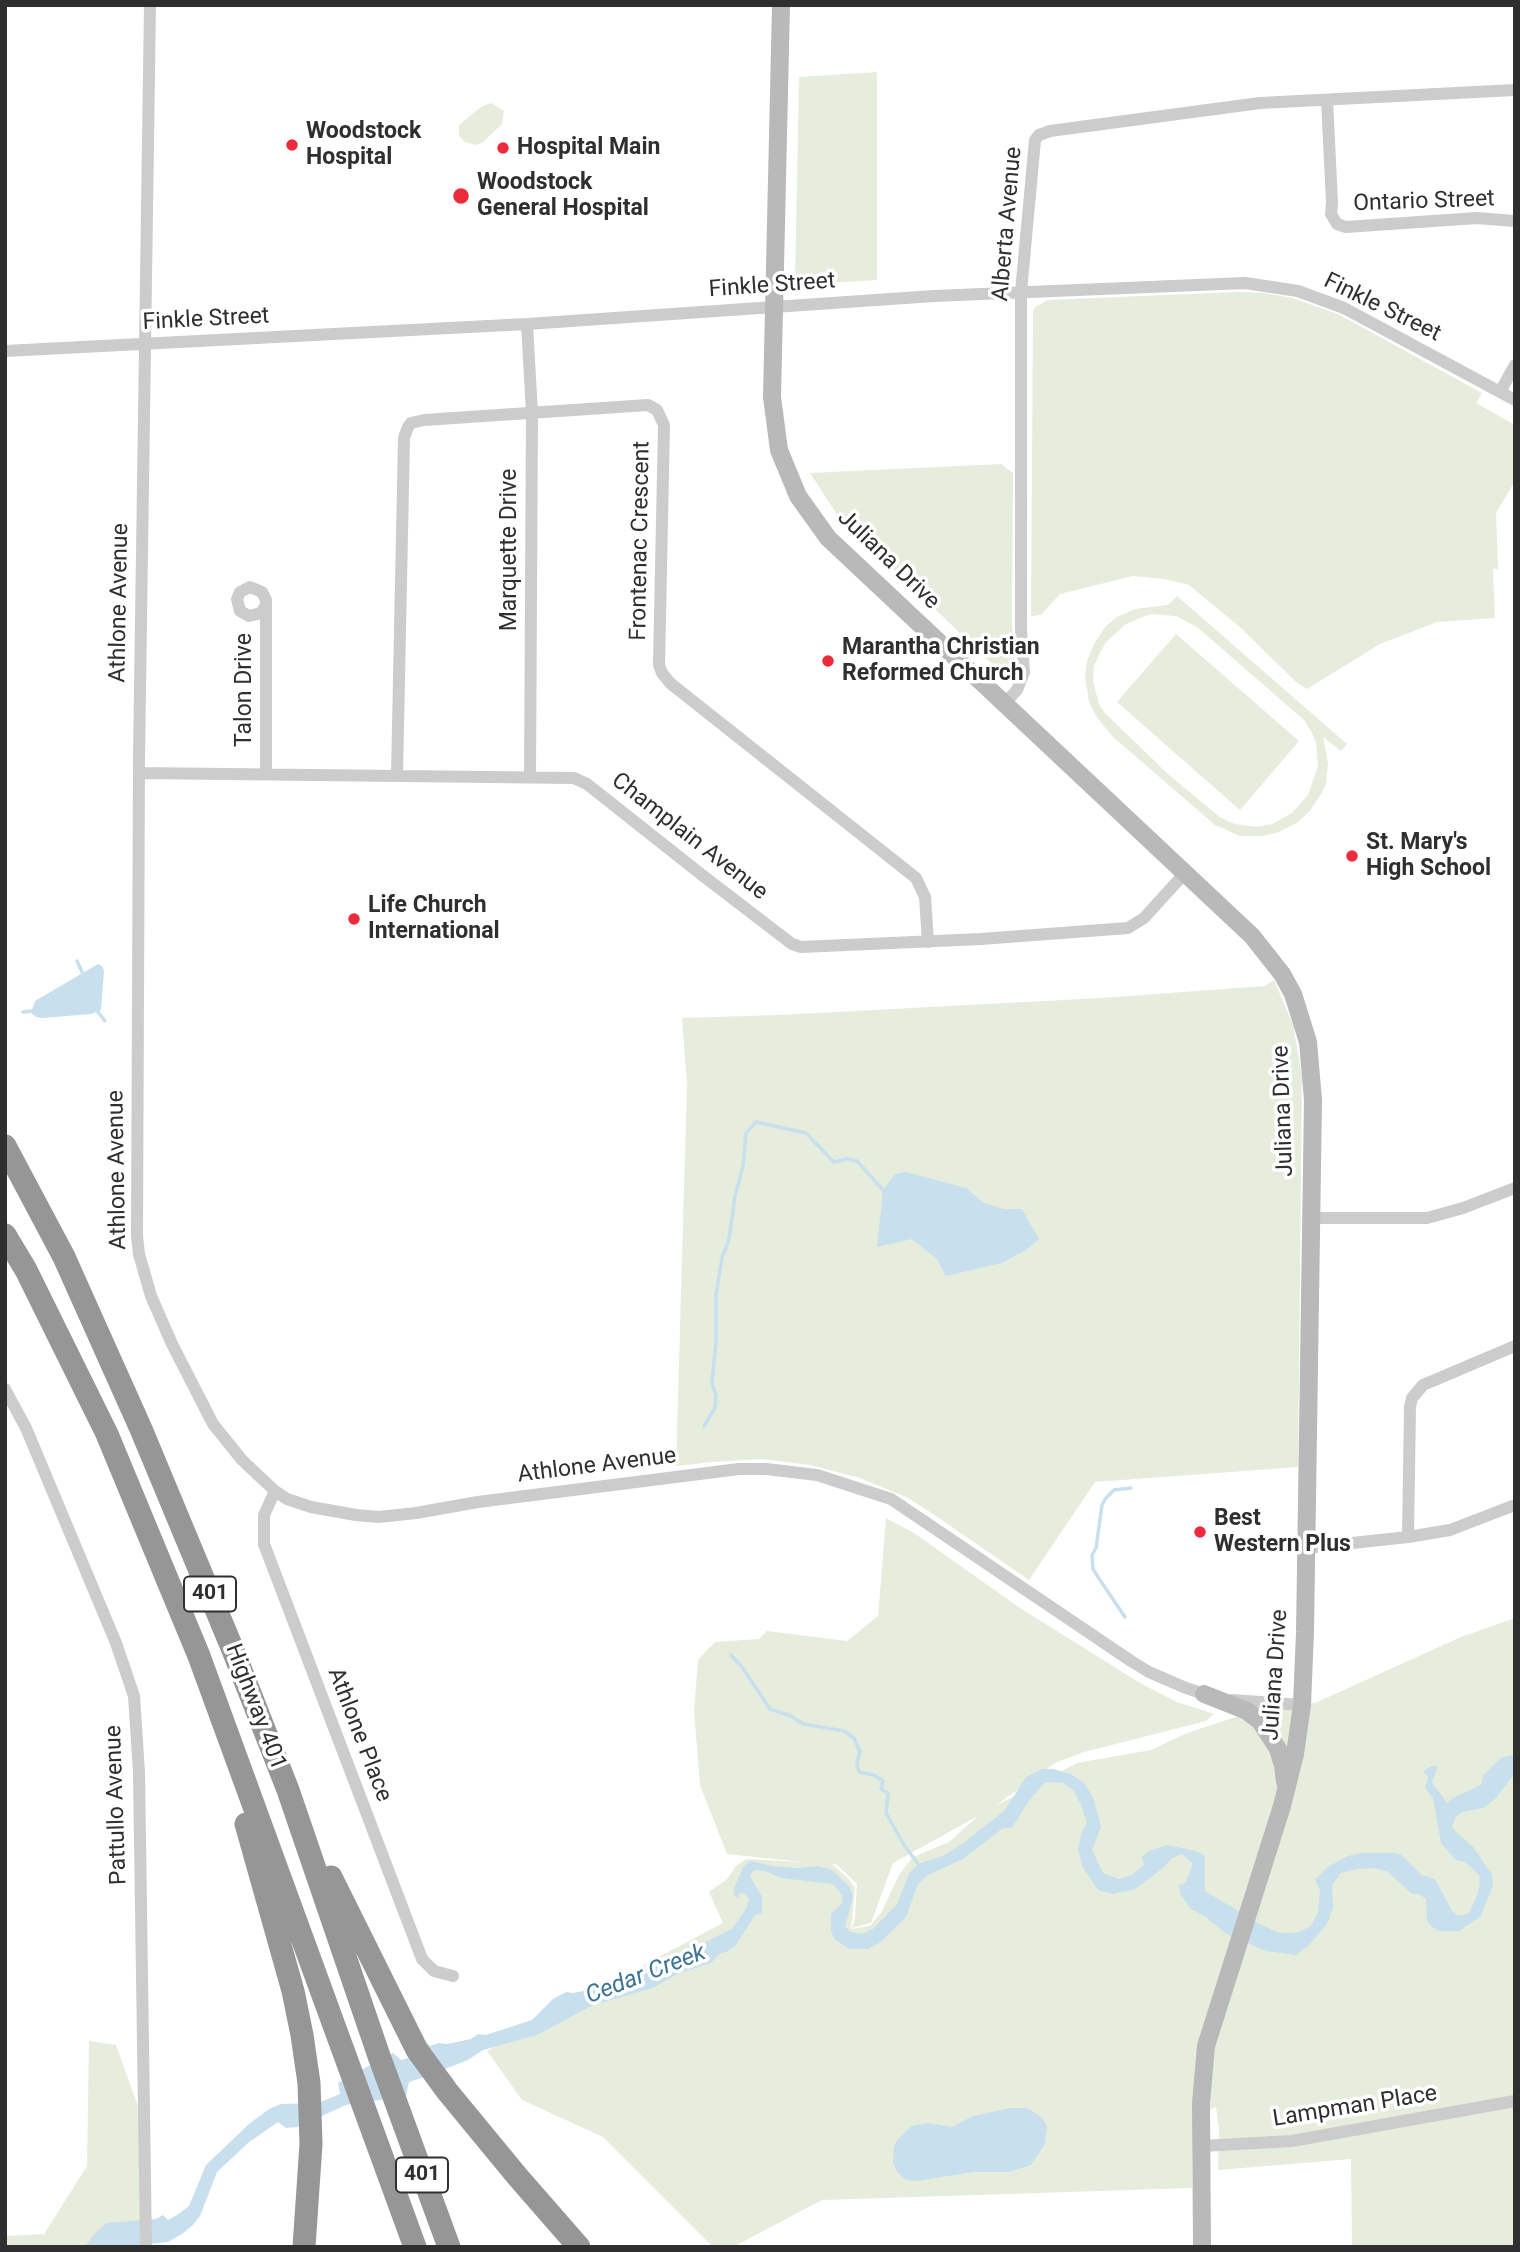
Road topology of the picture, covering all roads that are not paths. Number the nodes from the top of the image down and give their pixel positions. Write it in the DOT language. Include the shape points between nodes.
graph roads {
  1 [pos="150,5"];
  2 [pos="781,5"];
  3 [pos="1515,90"];
  4 [pos="1327,100"];
  5 [pos="1515,220"];
  6 [pos="1021,292"];
  7 [pos="774,307"];
  8 [pos="527,324"];
  9 [pos="146,344"];
  10 [pos="5,351"];
  11 [pos="1515,365"];
  12 [pos="1500,391"];
  13 [pos="1515,400"];
  14 [pos="531,413"];
  15 [pos="266,605"];
  16 [pos="1003,705"];
  17 [pos="139,773"];
  18 [pos="265,775"];
  19 [pos="397,775"];
  20 [pos="530,776"];
  21 [pos="1184,874"];
  22 [pos="928,942"];
  23 [pos="5,1146"];
  24 [pos="1515,1188"];
  25 [pos="1311,1218"];
  26 [pos="5,1235"];
  27 [pos="1515,1346"];
  28 [pos="5,1390"];
  29 [pos="275,1491"];
  30 [pos="1515,1505"];
  31 [pos="1408,1537"];
  32 [pos="1306,1548"];
  33 [pos="199,1656"];
  34 [pos="1204,1694"];
  35 [pos="1302,1705"];
  36 [pos="288,1790"];
  37 [pos="1282,1805"];
  38 [pos="453,1976"];
  39 [pos="1515,2101"];
  40 [pos="1202,2146"];
  41 [pos="146,2247"];
  42 [pos="304,2247"];
  43 [pos="415,2247"];
  44 [pos="449,2247"];
  45 [pos="579,2247"];
  46 [pos="1202,2247"];
  1 -- 9 [label="street, Athlone Avenue"];
  2 -- 7 [label="street, Juliana Drive"];
  3 -- 4 [label="street, Alberta Avenue"];
  4 -- 5 [label="street, Ontario Street" via="1331,214 1336,224"];
  4 -- 6 [label="street, Alberta Avenue" via="1261,103 1039,135 1034,144"];
  6 -- 7 [label="street, Finkle Street"];
  6 -- 12 [label="street, Finkle Street" via="1245,283 1286,288 1344,308"];
  6 -- 16 [label="street, Alberta Avenue" via="1024,672 1017,690"];
  7 -- 8 [label="street, Finkle Street"];
  7 -- 16 [label="street, Juliana Drive" via="774,424 798,496 828,538"];
  8 -- 9 [label="street, Finkle Street"];
  8 -- 14 [label="street, Marquette Drive"];
  9 -- 10 [label="street, Finkle Street"];
  9 -- 17 [label="street, Athlone Avenue"];
  11 -- 12 [label="street"];
  12 -- 13 [label="street, Finkle Street"];
  14 -- 19 [label="street, Frontenac Crescent" via="424,420 411,423 405,432"];
  14 -- 20 [label="street, Marquette Drive"];
  14 -- 22 [label="street, Frontenac Crescent" via="641,404 657,411 664,425 662,673 916,878 925,897"];
  15 -- 18 [label="street, Talon Drive"];
  16 -- 21 [label="street, Juliana Drive"];
  17 -- 18 [label="street, Champlain Avenue"];
  17 -- 29 [label="street, Athlone Avenue" via="139,1254 151,1296 209,1416 242,1460"];
  18 -- 19 [label="street, Champlain Avenue"];
  19 -- 20 [label="street, Champlain Avenue"];
  20 -- 22 [label="street, Champlain Avenue" via="574,778 587,784 792,944"];
  21 -- 22 [label="street, Champlain Avenue" via="1144,918 1128,928"];
  21 -- 25 [label="street, Juliana Drive" via="1269,956 1299,1009 1312,1080"];
  23 -- 36 [label="highway, Highway 401 / 401" via="64,1256 141,1429"];
  24 -- 25 [label="street" via="1427,1218"];
  25 -- 32 [label="street, Juliana Drive"];
  26 -- 33 [label="highway, Highway 401 / 401" via="107,1434"];
  27 -- 31 [label="street" via="1423,1385 1412,1398"];
  28 -- 41 [label="street, Pattullo Avenue" via="26,1428 134,1696"];
  29 -- 34 [label="street, Athlone Avenue" via="311,1507 379,1517 739,1469 817,1475 891,1499 1131,1661"];
  29 -- 38 [label="street, Athlone Place" via="264,1515 264,1544 422,1959 434,1971"];
  30 -- 31 [label="street" via="1450,1530"];
  31 -- 32 [label="street"];
  32 -- 35 [label="street, Juliana Drive"];
  33 -- 42 [label="highway" via="293,1991 309,2083 311,2144"];
  33 -- 43 [label="highway, Highway 401 / 401"];
  34 -- 35 [label="street, Athlone Avenue"];
  34 -- 37 [label="street" via="1247,1711 1270,1734 1283,1765"];
  35 -- 37 [label="street, Juliana Drive"];
  36 -- 44 [label="highway, Highway 401 / 401"];
  36 -- 45 [label="highway" via="417,2050"];
  37 -- 40 [label="street, Juliana Drive" via="1206,2046"];
  39 -- 40 [label="street, Lampman Place" via="1292,2141"];
  40 -- 46 [label="street, Juliana Drive"];
}
